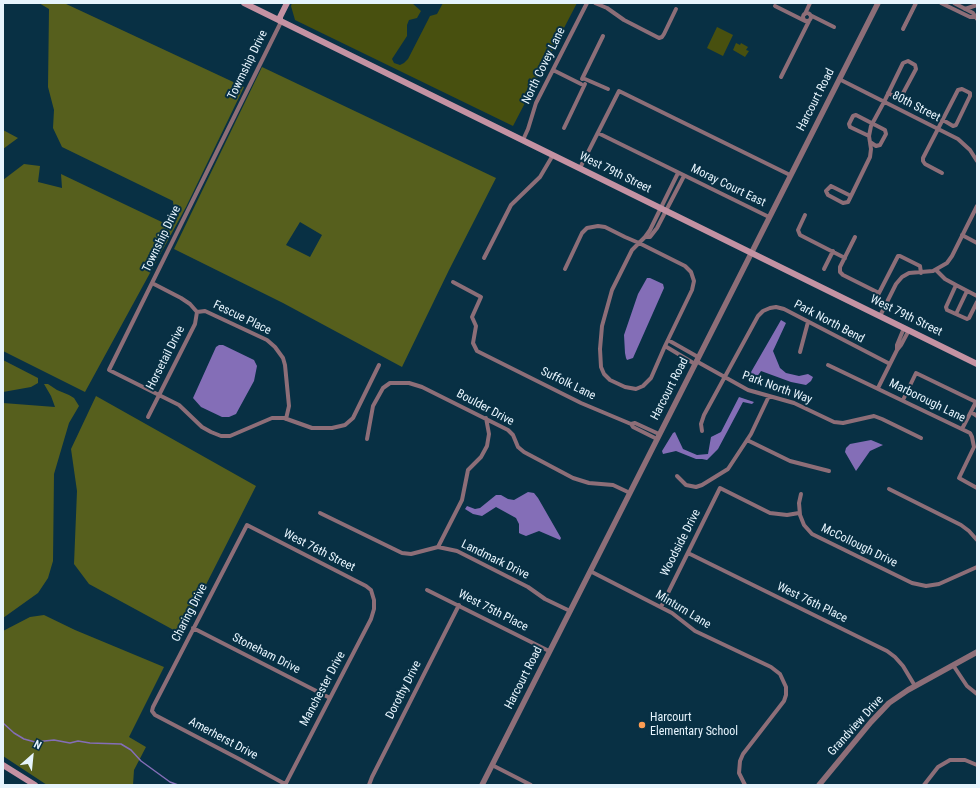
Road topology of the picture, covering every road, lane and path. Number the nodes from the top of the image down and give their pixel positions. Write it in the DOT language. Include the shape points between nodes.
graph roads {
  1 [pos="244,3"];
  2 [pos="287,3"];
  3 [pos="587,3"];
  4 [pos="595,3"];
  5 [pos="810,3"];
  6 [pos="878,3"];
  7 [pos="916,3"];
  8 [pos="941,3"];
  9 [pos="954,3"];
  10 [pos="977,5"];
  11 [pos="775,6"];
  12 [pos="676,9"];
  13 [pos="965,9"];
  14 [pos="805,14"];
  15 [pos="810,15"];
  16 [pos="976,18"];
  17 [pos="280,21"];
  18 [pos="807,21"];
  19 [pos="834,27"];
  20 [pos="903,29"];
  21 [pos="603,36"];
  22 [pos="553,70"];
  23 [pos="781,77"];
  24 [pos="584,79"];
  25 [pos="839,79"];
  26 [pos="583,84"];
  27 [pos="608,89"];
  28 [pos="888,93"];
  29 [pos="884,102"];
  30 [pos="234,117"];
  31 [pos="943,120"];
  32 [pos="873,123"];
  33 [pos="564,128"];
  34 [pos="938,129"];
  35 [pos="598,133"];
  36 [pos="869,136"];
  37 [pos="523,140"];
  38 [pos="870,142"];
  39 [pos="553,155"];
  40 [pos="977,161"];
  41 [pos="580,168"];
  42 [pos="678,173"];
  43 [pos="942,173"];
  44 [pos="684,176"];
  45 [pos="790,176"];
  46 [pos="851,196"];
  47 [pos="977,206"];
  48 [pos="664,209"];
  49 [pos="805,215"];
  50 [pos="769,217"];
  51 [pos="962,235"];
  52 [pos="855,237"];
  53 [pos="977,243"];
  54 [pos="639,244"];
  55 [pos="833,251"];
  56 [pos="751,252"];
  57 [pos="484,258"];
  58 [pos="845,258"];
  59 [pos="565,269"];
  60 [pos="824,269"];
  61 [pos="936,270"];
  62 [pos="921,273"];
  63 [pos="453,282"];
  64 [pos="152,283"];
  65 [pos="956,285"];
  66 [pos="967,291"];
  67 [pos="977,296"];
  68 [pos="977,302"];
  69 [pos="197,312"];
  70 [pos="956,314"];
  71 [pos="880,316"];
  72 [pos="808,322"];
  73 [pos="907,329"];
  74 [pos="668,340"];
  75 [pos="665,346"];
  76 [pos="800,352"];
  77 [pos="697,360"];
  78 [pos="890,364"];
  79 [pos="977,364"];
  80 [pos="379,365"];
  81 [pos="828,365"];
  82 [pos="725,378"];
  83 [pos="878,388"];
  84 [pos="159,395"];
  85 [pos="770,396"];
  86 [pos="903,400"];
  87 [pos="971,412"];
  88 [pos="977,416"];
  89 [pos="148,417"];
  90 [pos="486,418"];
  91 [pos="286,419"];
  92 [pos="962,429"];
  93 [pos="702,431"];
  94 [pos="658,437"];
  95 [pos="921,438"];
  96 [pos="367,439"];
  97 [pos="747,440"];
  98 [pos="829,470"];
  99 [pos="677,476"];
  100 [pos="977,488"];
  101 [pos="890,489"];
  102 [pos="630,493"];
  103 [pos="801,494"];
  104 [pos="320,513"];
  105 [pos="799,513"];
  106 [pos="247,525"];
  107 [pos="977,540"];
  108 [pos="438,547"];
  109 [pos="688,552"];
  110 [pos="977,567"];
  111 [pos="590,571"];
  112 [pos="427,590"];
  113 [pos="374,601"];
  114 [pos="459,605"];
  115 [pos="661,607"];
  116 [pos="570,610"];
  117 [pos="193,628"];
  118 [pos="549,651"];
  119 [pos="977,652"];
  120 [pos="953,665"];
  121 [pos="915,686"];
  122 [pos="977,694"];
  123 [pos="330,698"];
  124 [pos="152,712"];
  125 [pos="3,765"];
  126 [pos="492,765"];
  127 [pos="977,765"];
  128 [pos="35,785"];
  129 [pos="285,785"];
  130 [pos="370,785"];
  131 [pos="482,785"];
  132 [pos="531,785"];
  133 [pos="746,785"];
  134 [pos="820,785"];
  135 [pos="924,785"];
  1 -- 17 [label="main road, West 79th Street"];
  2 -- 17 [label="main road"];
  3 -- 22 [label="street, North Covey Lane"];
  4 -- 12 [label="street" via="660,38"];
  5 -- 14 [label="street"];
  6 -- 25 [label="street, Harcourt Road"];
  7 -- 20 [label="street"];
  8 -- 16 [label="street"];
  9 -- 13 [label="street"];
  10 -- 13 [label="street"];
  11 -- 18 [label="street"];
  13 -- 16 [label="street"];
  14 -- 15 [label="street"];
  14 -- 18 [label="street" via="803,17"];
  15 -- 18 [label="street" via="811,18"];
  15 -- 19 [label="street"];
  17 -- 30 [label="street, Towmship Drive"];
  17 -- 37 [label="main road, West 79th Street"];
  18 -- 23 [label="street"];
  21 -- 24 [label="street"];
  22 -- 26 [label="street"];
  22 -- 37 [label="street, North Covey Lane" via="536,103"];
  24 -- 26 [label="street" via="587,82"];
  24 -- 27 [label="street"];
  25 -- 29 [label="street, 80th Street"];
  25 -- 45 [label="street, Harcourt Road"];
  26 -- 33 [label="street"];
  28 -- 28 [label="street" via="904,62 908,61 915,65 916,69 902,97 898,98"];
  28 -- 29 [label="street"];
  29 -- 32 [label="street"];
  29 -- 34 [label="street, 80th Street"];
  30 -- 64 [label="street, Township Drive"];
  31 -- 31 [label="street" via="958,90 970,93 956,125 953,126"];
  31 -- 34 [label="street"];
  32 -- 36 [label="street"];
  32 -- 36 [label="street" via="856,114 849,123 850,127"];
  32 -- 38 [label="street" via="886,133 879,145"];
  34 -- 40 [label="street, 80th Street" via="963,143"];
  34 -- 43 [label="street" via="923,161"];
  35 -- 41 [label="street"];
  35 -- 42 [label="street, Moray Court East"];
  35 -- 45 [label="street" via="619,91"];
  36 -- 38 [label="street"];
  37 -- 39 [label="main road, West 79th Street"];
  38 -- 46 [label="street" via="870,157"];
  39 -- 41 [label="main road, West 79th Street"];
  39 -- 57 [label="street" via="540,178 511,205"];
  41 -- 48 [label="main road, West 79th Street"];
  42 -- 44 [label="street, Moray Court East"];
  42 -- 48 [label="street"];
  44 -- 48 [label="street"];
  44 -- 50 [label="street, Moray Court East"];
  45 -- 50 [label="street, Harcourt Road"];
  46 -- 46 [label="street" via="831,186 826,191 828,195 843,203 848,202"];
  47 -- 51 [label="street"];
  48 -- 54 [label="street" via="654,233 650,237 645,237"];
  48 -- 56 [label="main road, West 79th Street"];
  49 -- 55 [label="street" via="798,230 800,234"];
  50 -- 56 [label="street, Harcourt Road"];
  51 -- 53 [label="street"];
  51 -- 61 [label="street" via="949,260"];
  52 -- 58 [label="street"];
  54 -- 59 [label="street" via="605,227 588,228 581,235"];
  54 -- 74 [label="street" via="685,266 693,276 692,290"];
  54 -- 75 [label="street" via="630,253 604,314 600,334 603,372 610,380 626,387 643,386 648,382"];
  55 -- 58 [label="street"];
  55 -- 60 [label="street"];
  56 -- 71 [label="main road, West 79th Street"];
  56 -- 77 [label="street, Harcourt Road"];
  58 -- 62 [label="street" via="840,268 841,274 879,293 899,256 920,266"];
  61 -- 62 [label="street"];
  61 -- 65 [label="street"];
  62 -- 71 [label="street" via="909,273 899,280"];
  63 -- 94 [label="street, Suffolk Lane" via="481,297 472,317 476,328 473,343 477,351 581,403 631,424 635,423"];
  64 -- 69 [label="street" via="181,298"];
  64 -- 84 [label="street, Township Drive" via="108,370"];
  65 -- 66 [label="street"];
  65 -- 70 [label="street" via="946,307"];
  66 -- 67 [label="street"];
  66 -- 70 [label="street"];
  68 -- 70 [label="street" via="968,319"];
  69 -- 84 [label="street, Horsetail Drive" via="195,324"];
  69 -- 91 [label="street, Fescue Place" via="205,311 267,340 275,347 285,365 289,406"];
  71 -- 73 [label="main road, West 79th Street"];
  72 -- 76 [label="street"];
  72 -- 78 [label="street, Park North Bend"];
  72 -- 82 [label="street, Park North Bend" via="778,308 763,311"];
  73 -- 78 [label="street"];
  73 -- 79 [label="main road, West 79th Street"];
  74 -- 75 [label="street"];
  74 -- 77 [label="street"];
  75 -- 77 [label="street"];
  77 -- 82 [label="street, Park North Way"];
  77 -- 94 [label="street, Harcourt Road"];
  78 -- 83 [label="street"];
  80 -- 91 [label="street" via="353,418 345,425 312,428"];
  81 -- 83 [label="street, Marborough Lane"];
  82 -- 85 [label="street, Park North Way" via="748,390"];
  82 -- 93 [label="street, Park North Bend" via="703,417"];
  83 -- 86 [label="street, Marborough Lane"];
  84 -- 89 [label="street, Horsetail Drive"];
  84 -- 91 [label="street" via="179,405 202,427 221,436 230,436 272,418"];
  85 -- 95 [label="street, Park North Way" via="794,403 836,423 878,417"];
  85 -- 97 [label="street"];
  86 -- 87 [label="street" via="916,373 976,402"];
  86 -- 92 [label="street, Marborough Lane"];
  87 -- 88 [label="street"];
  87 -- 92 [label="street"];
  90 -- 96 [label="street, Boulder Drive" via="419,386 399,382 387,384 374,404"];
  90 -- 102 [label="street, Boulder Drive" via="509,431 524,452 573,478 585,483 613,485"];
  90 -- 108 [label="street" via="489,434 486,448 468,470 462,500"];
  92 -- 100 [label="street, Marborough Lane" via="972,436 974,445 959,478"];
  94 -- 102 [label="street, Harcourt Road"];
  97 -- 98 [label="street" via="790,461"];
  97 -- 99 [label="street" via="728,469 702,485 690,486"];
  101 -- 107 [label="street" via="961,525"];
  102 -- 111 [label="street, Harcourt Road"];
  103 -- 105 [label="street"];
  104 -- 108 [label="street" via="402,553 412,554"];
  105 -- 109 [label="street, Woodside Drive" via="770,513 720,488"];
  105 -- 110 [label="street, McCollough Drive" via="806,528 817,537 918,585 939,584"];
  106 -- 113 [label="street, West 76th Street" via="366,586"];
  106 -- 117 [label="street, Charing Drive"];
  108 -- 116 [label="street, Landmark Drive" via="457,552"];
  109 -- 115 [label="street, Woodside Drive"];
  109 -- 121 [label="street, West 76th Place" via="887,651 903,666"];
  111 -- 115 [label="street, Minturn Lane"];
  111 -- 116 [label="street, Harcourt Road"];
  112 -- 114 [label="street, West 75th Place"];
  113 -- 123 [label="street, Manchester Drive" via="371,619"];
  114 -- 118 [label="street, West 75th Place"];
  114 -- 130 [label="street, Dorothy Drive"];
  115 -- 133 [label="street, Minturn Lane" via="696,632 775,669 784,681 786,693 783,703 741,759 740,773"];
  116 -- 118 [label="street, Harcourt Road"];
  117 -- 123 [label="street, Stoneham Drive"];
  117 -- 124 [label="street, Charing Drive"];
  118 -- 126 [label="street, Harcourt Road"];
  119 -- 120 [label="street, Grandview Drive"];
  120 -- 121 [label="street, Grandview Drive"];
  120 -- 122 [label="street" via="967,686"];
  121 -- 134 [label="street, Grandview Drive" via="878,714"];
  123 -- 129 [label="street, Manchester Drive"];
  124 -- 129 [label="street, Amerherst Drive"];
  125 -- 128 [label="main road"];
  126 -- 131 [label="street, Harcourt Road"];
  126 -- 132 [label="street"];
  127 -- 135 [label="street" via="961,760 950,760 936,769"];
}
